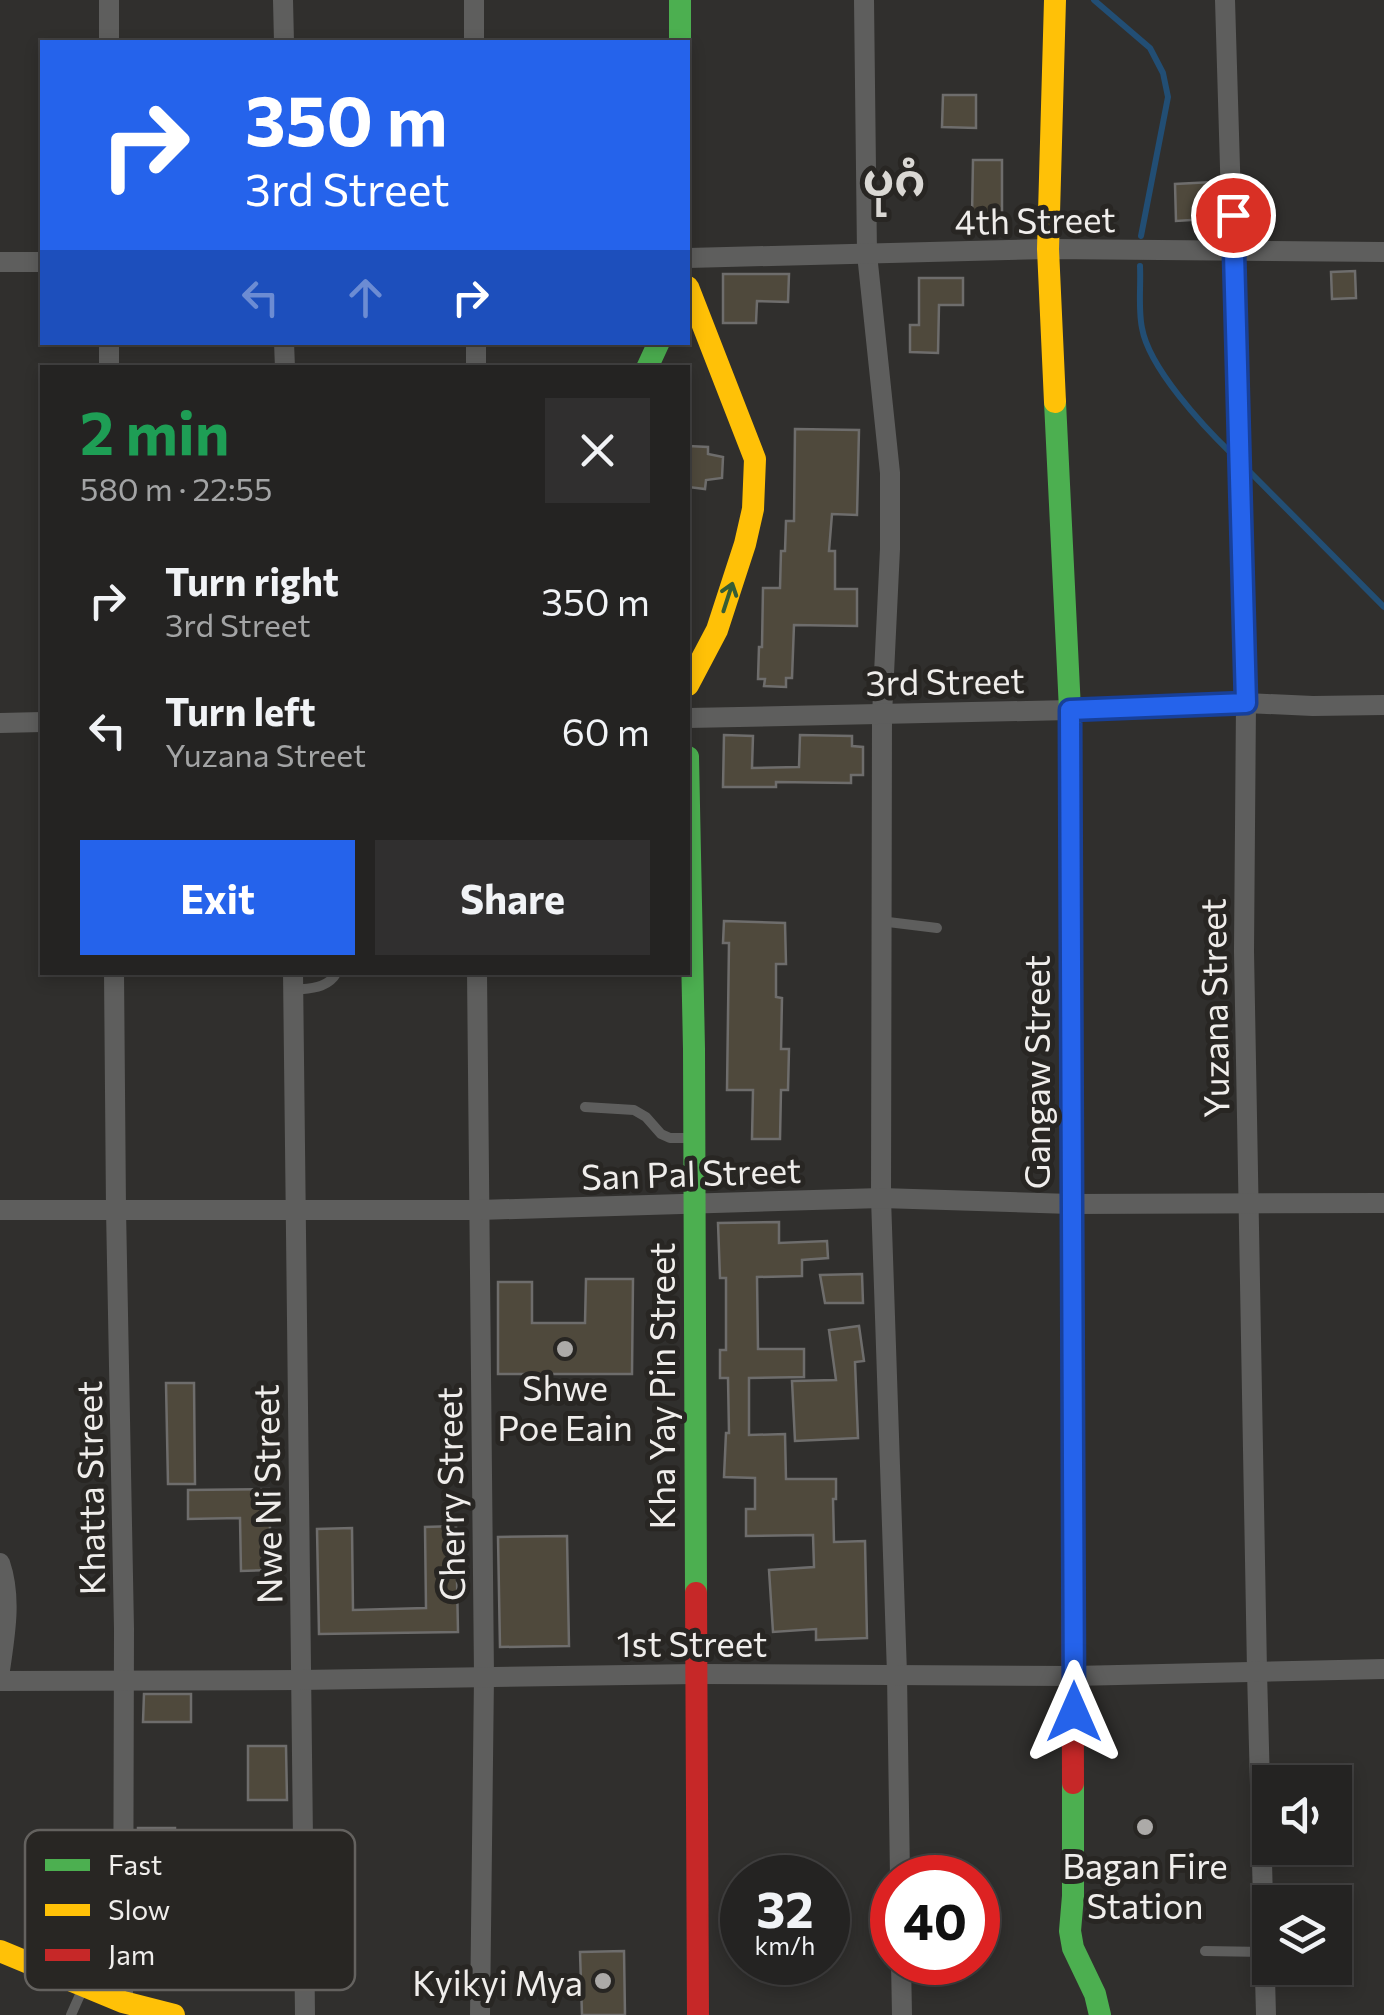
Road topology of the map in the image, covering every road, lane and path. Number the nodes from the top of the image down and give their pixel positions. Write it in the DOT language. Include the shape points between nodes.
graph roads {
  1 [pos="108,0"];
  2 [pos="283,0"];
  3 [pos="474,0"];
  4 [pos="680,0"];
  5 [pos="864,0"];
  6 [pos="1055,0"];
  7 [pos="1225,0"];
  8 [pos="108,40"];
  9 [pos="284,40"];
  10 [pos="474,40"];
  11 [pos="680,40"];
  12 [pos="1048,249"];
  13 [pos="1234,251"];
  14 [pos="1384,252"];
  15 [pos="867,254"];
  16 [pos="690,258"];
  17 [pos="0,262"];
  18 [pos="40,262"];
  19 [pos="690,292"];
  20 [pos="690,681"];
  21 [pos="1246,703"];
  22 [pos="1384,705"];
  23 [pos="1070,710"];
  24 [pos="882,714"];
  25 [pos="690,718"];
  26 [pos="40,722"];
  27 [pos="0,724"];
  28 [pos="690,883"];
  29 [pos="880,921"];
  30 [pos="937,928"];
  31 [pos="114,975"];
  32 [pos="335,975"];
  33 [pos="477,975"];
  34 [pos="294,981"];
  35 [pos="585,1107"];
  36 [pos="694,1138"];
  37 [pos="881,1198"];
  38 [pos="1248,1202"];
  39 [pos="1384,1203"];
  40 [pos="1070,1204"];
  41 [pos="694,1205"];
  42 [pos="116,1209"];
  43 [pos="0,1210"];
  44 [pos="295,1210"];
  45 [pos="479,1210"];
  46 [pos="0,1563"];
  47 [pos="0,1670"];
  48 [pos="1384,1670"];
  49 [pos="1257,1671"];
  50 [pos="696,1674"];
  51 [pos="896,1674"];
  52 [pos="484,1676"];
  53 [pos="1074,1676"];
  54 [pos="300,1680"];
  55 [pos="0,1681"];
  56 [pos="123,1681"];
  57 [pos="123,1830"];
  58 [pos="302,1830"];
  59 [pos="900,1855"];
  60 [pos="1262,1885"];
  61 [pos="1204,1951"];
  62 [pos="0,1952"];
  63 [pos="1252,1952"];
  64 [pos="25,1962"];
  65 [pos="902,1985"];
  66 [pos="1265,1985"];
  67 [pos="82,1990"];
  68 [pos="94,1990"];
  69 [pos="123,1990"];
  70 [pos="305,1990"];
  71 [pos="123,2002"];
  72 [pos="71,2015"];
  73 [pos="174,2015"];
  74 [pos="305,2015"];
  75 [pos="480,2015"];
  76 [pos="698,2015"];
  77 [pos="902,2015"];
  78 [pos="1100,2015"];
  79 [pos="1266,2015"];
  1 -- 8 [label="street"];
  2 -- 9 [label="street"];
  3 -- 10 [label="street"];
  4 -- 11 [label="street"];
  5 -- 15 [label="street"];
  6 -- 12 [label="street, Gangaw Street"];
  7 -- 13 [label="street, Yuzana Street"];
  12 -- 13 [label="street, 4th Street"];
  12 -- 15 [label="street, 4th Street"];
  12 -- 23 [label="street, Gangaw Street"];
  13 -- 14 [label="street, 4th Street"];
  13 -- 21 [label="street, Yuzana Street"];
  15 -- 16 [label="street, 4th Street"];
  15 -- 24 [label="street" via="890,472"];
  17 -- 18 [label="street"];
  20 -- 19 [label="street, one-way" via="717,630 745,544 755,459"];
  21 -- 22 [label="street, 3rd Street"];
  21 -- 23 [label="street, 3rd Street"];
  21 -- 38 [label="street, Yuzana Street"];
  23 -- 24 [label="street, 3rd Street"];
  23 -- 40 [label="street, Gangaw Street"];
  24 -- 25 [label="street, 3rd Street"];
  24 -- 29 [label="street"];
  26 -- 27 [label="street"];
  28 -- 36 [label="street, Kha Yay Pin Street"];
  29 -- 30 [label="lane"];
  29 -- 37 [label="street"];
  31 -- 42 [label="street, Khatta Street"];
  32 -- 34 [label="lane" via="324,986"];
  33 -- 45 [label="street, Cherry Street"];
  34 -- 44 [label="street, Nwe Ni Street"];
  35 -- 36 [label="lane" via="634,1110 661,1134"];
  36 -- 41 [label="street, Kha Yay Pin Street"];
  37 -- 40 [label="street, San Pal Street"];
  37 -- 41 [label="street, San Pal Street"];
  37 -- 51 [label="street"];
  38 -- 39 [label="street, San Pal Street"];
  38 -- 40 [label="street, San Pal Street"];
  38 -- 49 [label="street, Yuzana Street"];
  40 -- 53 [label="street, Gangaw Street"];
  41 -- 45 [label="street, San Pal Street"];
  41 -- 50 [label="street, Kha Yay Pin Street"];
  42 -- 43 [label="street, San Pal Street"];
  42 -- 44 [label="street, San Pal Street"];
  42 -- 56 [label="street, Khatta Street"];
  44 -- 45 [label="street, San Pal Street"];
  44 -- 54 [label="street, Nwe Ni Street"];
  45 -- 52 [label="street, Cherry Street"];
  46 -- 47 [label="street" via="7,1623"];
  48 -- 49 [label="street, 1st Street"];
  49 -- 53 [label="street, 1st Street"];
  49 -- 60 [label="street, Yuzana Street"];
  50 -- 51 [label="street, 1st Street"];
  50 -- 52 [label="street, 1st Street"];
  50 -- 76 [label="street, Kha Yay Pin Street"];
  51 -- 53 [label="street, 1st Street"];
  51 -- 59 [label="street"];
  52 -- 54 [label="street, 1st Street"];
  52 -- 75 [label="street, Cherry Street"];
  53 -- 78 [label="street, Gangaw Street" via="1070,1931"];
  54 -- 56 [label="street, 1st Street"];
  54 -- 58 [label="street, Nwe Ni Street"];
  55 -- 56 [label="street, 1st Street"];
  56 -- 57 [label="street, Khatta Street"];
  61 -- 63 [label="lane"];
  62 -- 64 [label="street"];
  65 -- 77 [label="street"];
  66 -- 79 [label="street, Yuzana Street"];
  67 -- 72 [label="lane"];
  68 -- 71 [label="street"];
  69 -- 71 [label="street, Khatta Street"];
  70 -- 74 [label="street, Nwe Ni Street"];
  71 -- 73 [label="street"];
}
